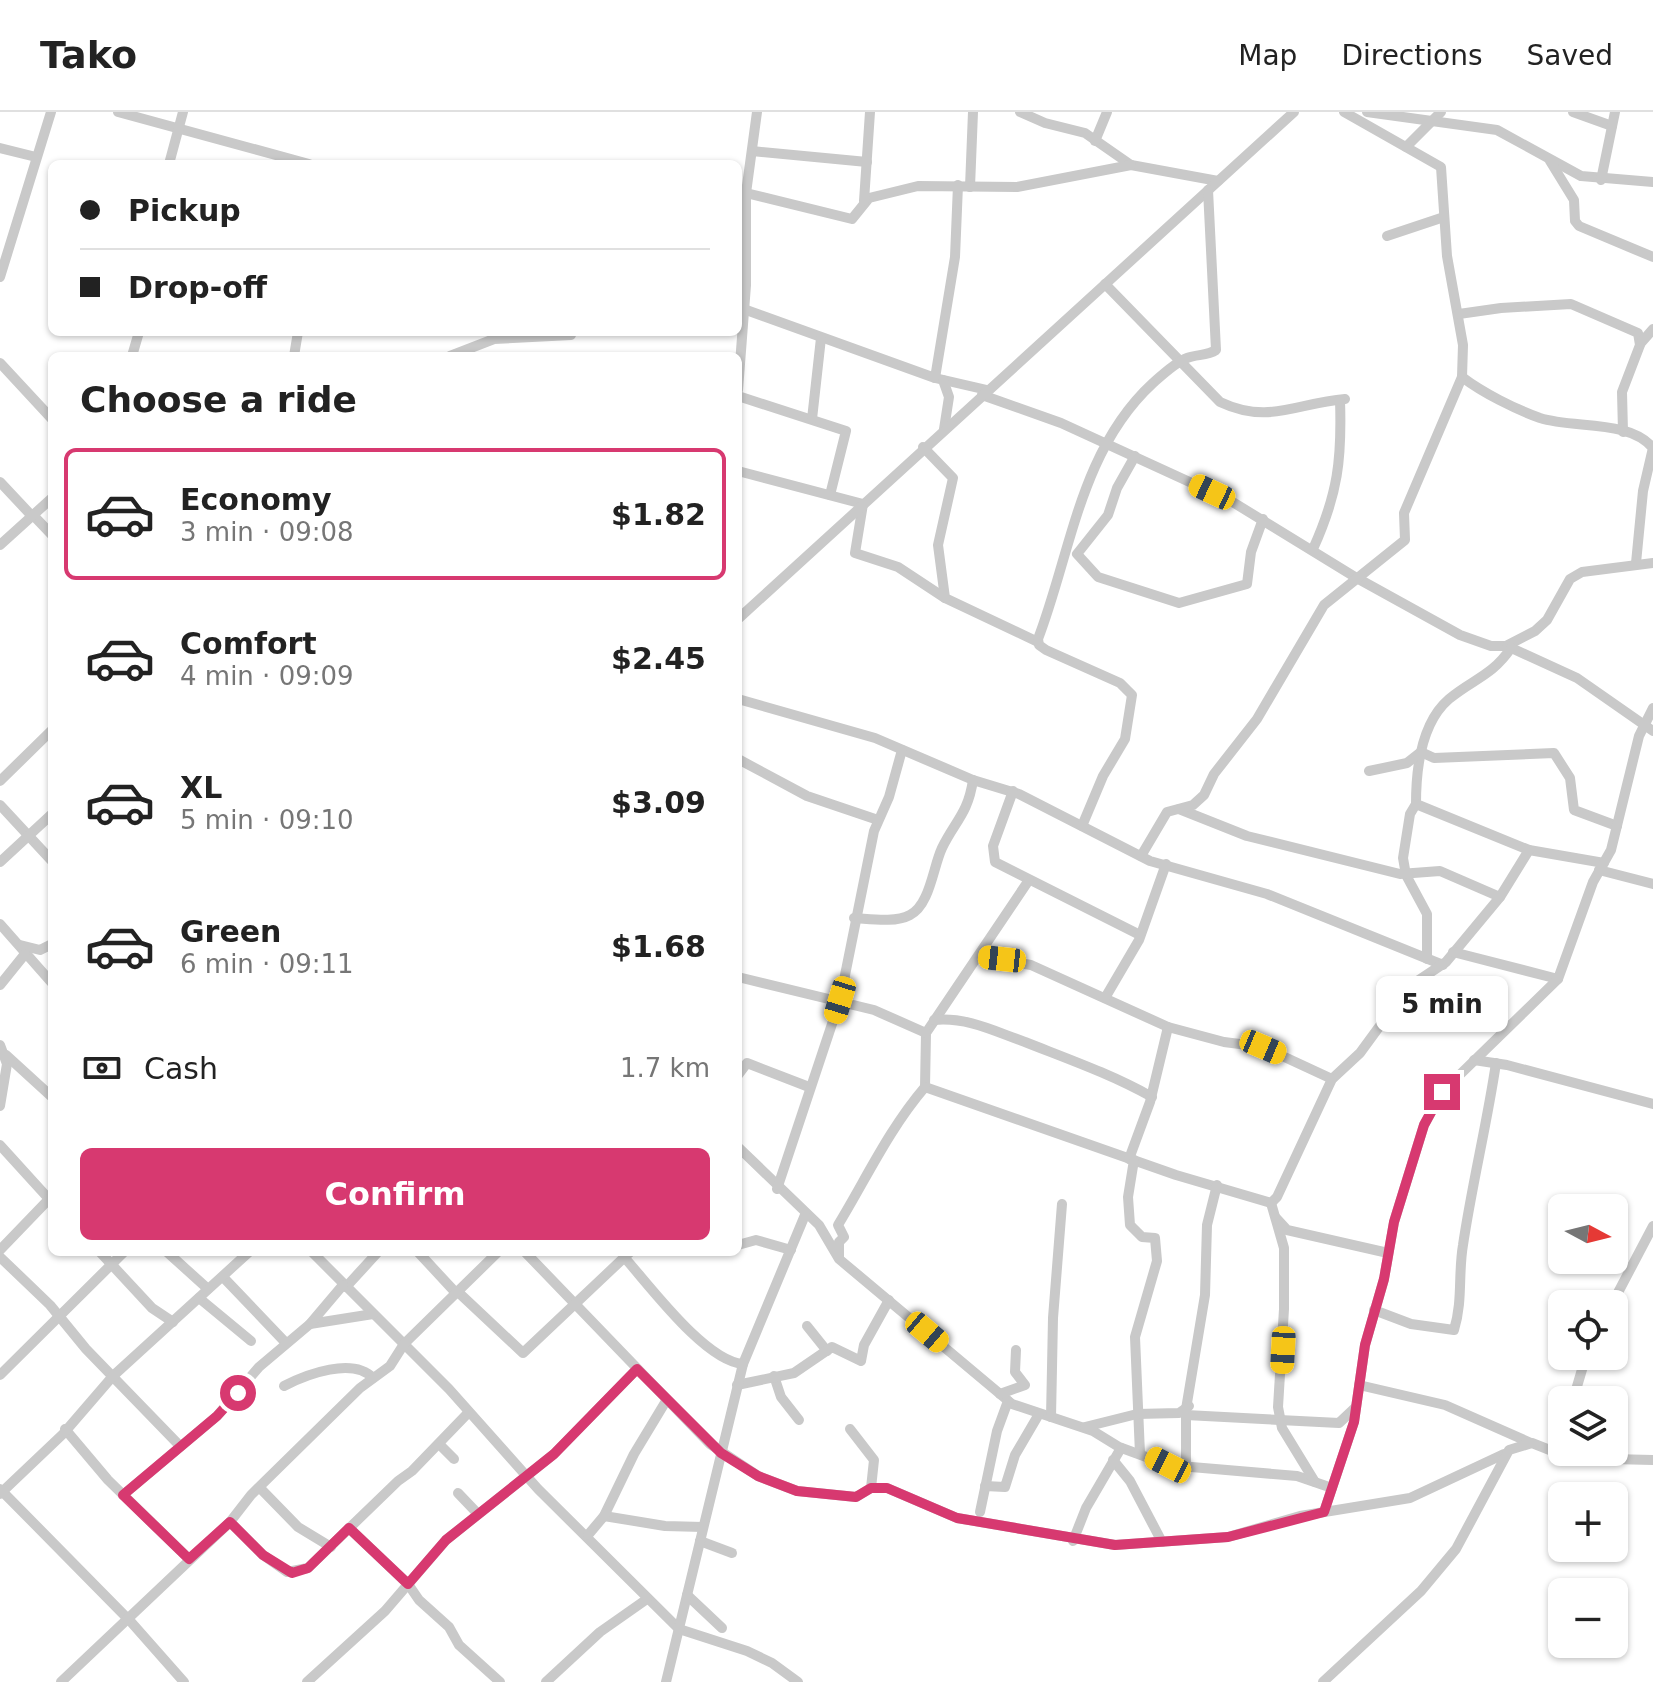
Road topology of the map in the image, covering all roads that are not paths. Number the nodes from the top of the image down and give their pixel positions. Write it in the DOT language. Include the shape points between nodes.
graph roads {
  1 [pos="51,112"];
  2 [pos="118,112"];
  3 [pos="183,112"];
  4 [pos="757,112"];
  5 [pos="870,112"];
  6 [pos="973,112"];
  7 [pos="1020,112"];
  8 [pos="1107,112"];
  9 [pos="1344,112"];
  10 [pos="1367,112"];
  11 [pos="1441,112"];
  12 [pos="1573,112"];
  13 [pos="1615,112"];
  14 [pos="1285,115"];
  15 [pos="1390,115"];
  16 [pos="1430,122"];
  17 [pos="1612,126"];
  18 [pos="175,130"];
  19 [pos="1095,141"];
  20 [pos="1406,147"];
  21 [pos="0,148"];
  22 [pos="752,151"];
  23 [pos="36,157"];
  24 [pos="1549,159"];
  25 [pos="170,160"];
  26 [pos="293,160"];
  27 [pos="867,162"];
  28 [pos="1131,165"];
  29 [pos="1601,180"];
  30 [pos="1218,181"];
  31 [pos="1653,182"];
  32 [pos="958,185"];
  33 [pos="970,187"];
  34 [pos="1208,190"];
  35 [pos="746,193"];
  36 [pos="864,201"];
  37 [pos="1444,217"];
  38 [pos="1387,236"];
  39 [pos="1653,257"];
  40 [pos="0,277"];
  41 [pos="1105,284"];
  42 [pos="742,309"];
  43 [pos="1459,314"];
  44 [pos="1653,329"];
  45 [pos="552,336"];
  46 [pos="821,338"];
  47 [pos="1640,344"];
  48 [pos="460,352"];
  49 [pos="0,363"];
  50 [pos="1179,363"];
  51 [pos="1462,377"];
  52 [pos="939,379"];
  53 [pos="984,392"];
  54 [pos="742,394"];
  55 [pos="48,415"];
  56 [pos="812,419"];
  57 [pos="944,429"];
  58 [pos="1623,432"];
  59 [pos="1106,443"];
  60 [pos="923,447"];
  61 [pos="1135,456"];
  62 [pos="742,472"];
  63 [pos="0,482"];
  64 [pos="830,495"];
  65 [pos="48,501"];
  66 [pos="863,504"];
  67 [pos="32,515"];
  68 [pos="1263,519"];
  69 [pos="48,531"];
  70 [pos="0,545"];
  71 [pos="1313,549"];
  72 [pos="1636,563"];
  73 [pos="1653,563"];
  74 [pos="1355,577"];
  75 [pos="945,598"];
  76 [pos="742,615"];
  77 [pos="1038,642"];
  78 [pos="1508,647"];
  79 [pos="742,700"];
  80 [pos="1653,708"];
  81 [pos="1649,729"];
  82 [pos="48,734"];
  83 [pos="902,750"];
  84 [pos="1421,752"];
  85 [pos="742,761"];
  86 [pos="1369,771"];
  87 [pos="973,780"];
  88 [pos="0,781"];
  89 [pos="1013,791"];
  90 [pos="1416,804"];
  91 [pos="0,805"];
  92 [pos="1178,808"];
  93 [pos="48,818"];
  94 [pos="878,820"];
  95 [pos="1082,826"];
  96 [pos="1617,826"];
  97 [pos="28,836"];
  98 [pos="1529,850"];
  99 [pos="1141,856"];
  100 [pos="48,857"];
  101 [pos="0,862"];
  102 [pos="1166,864"];
  103 [pos="1602,866"];
  104 [pos="1406,875"];
  105 [pos="1029,880"];
  106 [pos="1653,884"];
  107 [pos="1500,897"];
  108 [pos="854,918"];
  109 [pos="0,924"];
  110 [pos="1140,935"];
  111 [pos="48,946"];
  112 [pos="22,949"];
  113 [pos="1453,952"];
  114 [pos="979,956"];
  115 [pos="1427,959"];
  116 [pos="1443,965"];
  117 [pos="48,978"];
  118 [pos="742,978"];
  119 [pos="1558,979"];
  120 [pos="0,985"];
  121 [pos="1105,998"];
  122 [pos="840,1000"];
  123 [pos="934,1020"];
  124 [pos="1168,1027"];
  125 [pos="926,1033"];
  126 [pos="3,1050"];
  127 [pos="1474,1060"];
  128 [pos="1496,1063"];
  129 [pos="742,1066"];
  130 [pos="1332,1079"];
  131 [pos="809,1087"];
  132 [pos="925,1087"];
  133 [pos="48,1093"];
  134 [pos="1152,1097"];
  135 [pos="1653,1104"];
  136 [pos="0,1106"];
  137 [pos="0,1145"];
  138 [pos="742,1151"];
  139 [pos="1132,1160"];
  140 [pos="1217,1185"];
  141 [pos="777,1189"];
  142 [pos="48,1198"];
  143 [pos="48,1202"];
  144 [pos="1271,1203"];
  145 [pos="1062,1204"];
  146 [pos="805,1215"];
  147 [pos="1274,1217"];
  148 [pos="1653,1226"];
  149 [pos="742,1244"];
  150 [pos="0,1250"];
  151 [pos="791,1250"];
  152 [pos="1388,1253"];
  153 [pos="104,1256"];
  154 [pos="120,1256"];
  155 [pos="171,1256"];
  156 [pos="245,1256"];
  157 [pos="316,1256"];
  158 [pos="374,1256"];
  159 [pos="422,1256"];
  160 [pos="494,1256"];
  161 [pos="529,1256"];
  162 [pos="626,1256"];
  163 [pos="628,1256"];
  164 [pos="0,1257"];
  165 [pos="839,1259"];
  166 [pos="112,1264"];
  167 [pos="223,1277"];
  168 [pos="344,1286"];
  169 [pos="208,1289"];
  170 [pos="1619,1290"];
  171 [pos="457,1293"];
  172 [pos="199,1298"];
  173 [pos="889,1300"];
  174 [pos="576,1305"];
  175 [pos="1374,1310"];
  176 [pos="373,1314"];
  177 [pos="58,1316"];
  178 [pos="173,1322"];
  179 [pos="310,1324"];
  180 [pos="807,1326"];
  181 [pos="251,1341"];
  182 [pos="285,1342"];
  183 [pos="404,1344"];
  184 [pos="1016,1350"];
  185 [pos="827,1351"];
  186 [pos="743,1364"];
  187 [pos="637,1369"];
  188 [pos="1,1371"];
  189 [pos="113,1376"];
  190 [pos="774,1376"];
  191 [pos="373,1378"];
  192 [pos="737,1385"];
  193 [pos="1359,1385"];
  194 [pos="284,1386"];
  195 [pos="1004,1398"];
  196 [pos="666,1401"];
  197 [pos="1356,1407"];
  198 [pos="1188,1409"];
  199 [pos="468,1413"];
  200 [pos="1137,1414"];
  201 [pos="1045,1416"];
  202 [pos="1280,1419"];
  203 [pos="799,1420"];
  204 [pos="1084,1427"];
  205 [pos="65,1429"];
  206 [pos="850,1429"];
  207 [pos="1532,1443"];
  208 [pos="439,1444"];
  209 [pos="180,1446"];
  210 [pos="1121,1448"];
  211 [pos="1548,1449"];
  212 [pos="721,1453"];
  213 [pos="1140,1454"];
  214 [pos="1504,1454"];
  215 [pos="454,1459"];
  216 [pos="1628,1459"];
  217 [pos="1113,1460"];
  218 [pos="1653,1460"];
  219 [pos="1186,1468"];
  220 [pos="525,1475"];
  221 [pos="1315,1482"];
  222 [pos="985,1486"];
  223 [pos="260,1488"];
  224 [pos="871,1488"];
  225 [pos="1332,1488"];
  226 [pos="1,1491"];
  227 [pos="458,1493"];
  228 [pos="123,1495"];
  229 [pos="980,1512"];
  230 [pos="1324,1512"];
  231 [pos="478,1514"];
  232 [pos="604,1516"];
  233 [pos="230,1522"];
  234 [pos="703,1527"];
  235 [pos="349,1528"];
  236 [pos="588,1535"];
  237 [pos="700,1541"];
  238 [pos="1073,1541"];
  239 [pos="1162,1542"];
  240 [pos="331,1547"];
  241 [pos="732,1553"];
  242 [pos="189,1559"];
  243 [pos="408,1584"];
  244 [pos="687,1595"];
  245 [pos="647,1599"];
  246 [pos="129,1619"];
  247 [pos="722,1628"];
  248 [pos="679,1629"];
  249 [pos="67,1680"];
  250 [pos="184,1682"];
  251 [pos="307,1682"];
  252 [pos="500,1682"];
  253 [pos="546,1682"];
  254 [pos="666,1682"];
  255 [pos="798,1682"];
  256 [pos="1323,1682"];
  1 -- 23 [label="street"];
  2 -- 18 [label="street"];
  3 -- 18 [label="street"];
  4 -- 22 [label="street"];
  5 -- 27 [label="street"];
  6 -- 33 [label="street"];
  7 -- 19 [label="street" via="1074,128"];
  8 -- 19 [label="street"];
  9 -- 20 [label="street"];
  10 -- 15 [label="street"];
  11 -- 16 [label="street"];
  12 -- 17 [label="street"];
  13 -- 17 [label="street"];
  14 -- 30 [label="street"];
  15 -- 16 [label="street"];
  16 -- 20 [label="street"];
  16 -- 24 [label="street" via="1497,130"];
  17 -- 29 [label="street"];
  18 -- 25 [label="street"];
  18 -- 26 [label="street"];
  19 -- 28 [label="street"];
  20 -- 37 [label="street" via="1441,167"];
  21 -- 23 [label="street"];
  22 -- 27 [label="street"];
  22 -- 35 [label="street"];
  23 -- 40 [label="street"];
  24 -- 29 [label="street"];
  24 -- 39 [label="street" via="1574,200 1576,224"];
  27 -- 36 [label="street"];
  28 -- 30 [label="street"];
  28 -- 33 [label="street" via="1017,187"];
  29 -- 31 [label="street"];
  30 -- 34 [label="street"];
  32 -- 33 [label="street"];
  32 -- 36 [label="street" via="918,186"];
  32 -- 52 [label="street" via="954,269"];
  34 -- 41 [label="street"];
  34 -- 50 [label="street" via="1216,350"];
  35 -- 36 [label="street" via="846,220 856,217"];
  35 -- 42 [label="street"];
  37 -- 38 [label="street"];
  37 -- 43 [label="street"];
  41 -- 50 [label="street"];
  41 -- 53 [label="street"];
  42 -- 46 [label="street"];
  43 -- 47 [label="street" via="1571,304 1633,330 1640,335"];
  43 -- 51 [label="street"];
  44 -- 47 [label="street"];
  45 -- 48 [label="street" via="494,339"];
  46 -- 52 [label="street"];
  46 -- 56 [label="street"];
  47 -- 58 [label="street" via="1622,392"];
  49 -- 55 [label="street"];
  50 -- 59 [label="street" via="1129,408"];
  50 -- 71 [label="street" via="1220,402 1244,411 1272,415 1342,399 1339,475"];
  51 -- 58 [label="street" via="1540,418"];
  51 -- 74 [label="street" via="1404,513 1405,540"];
  52 -- 53 [label="street"];
  52 -- 57 [label="street" via="949,397"];
  53 -- 57 [label="street"];
  53 -- 59 [label="street"];
  54 -- 56 [label="street"];
  56 -- 64 [label="street" via="846,431"];
  57 -- 60 [label="street"];
  58 -- 72 [label="street" via="1647,440 1653,448"];
  59 -- 61 [label="street"];
  59 -- 77 [label="street" via="1070,530"];
  60 -- 66 [label="street"];
  60 -- 75 [label="street" via="953,478 938,545"];
  61 -- 68 [label="street"];
  61 -- 68 [label="street" via="1108,515 1077,554 1098,577 1179,603 1247,584"];
  62 -- 64 [label="street"];
  63 -- 67 [label="street"];
  64 -- 66 [label="street"];
  65 -- 67 [label="street"];
  66 -- 75 [label="street" via="855,553 898,567"];
  66 -- 76 [label="street"];
  67 -- 69 [label="street"];
  67 -- 70 [label="street"];
  68 -- 71 [label="street"];
  71 -- 74 [label="street"];
  72 -- 73 [label="street"];
  72 -- 78 [label="street" via="1570,579 1547,620"];
  74 -- 78 [label="street" via="1460,635"];
  74 -- 92 [label="street" via="1315,615 1257,719 1204,795 1193,805"];
  75 -- 77 [label="street"];
  77 -- 95 [label="street" via="1060,658 1120,683 1132,695 1125,739"];
  78 -- 81 [label="street" via="1577,678"];
  78 -- 84 [label="street" via="1497,669 1448,700 1436,714"];
  79 -- 83 [label="street"];
  80 -- 81 [label="street"];
  81 -- 96 [label="street"];
  82 -- 88 [label="street"];
  83 -- 87 [label="street"];
  83 -- 94 [label="street"];
  84 -- 86 [label="street" via="1407,763"];
  84 -- 90 [label="street"];
  84 -- 96 [label="street" via="1434,758 1554,753 1570,778 1574,810"];
  85 -- 94 [label="street" via="807,796"];
  87 -- 89 [label="street"];
  87 -- 108 [label="street" via="961,821 942,848 921,905 914,913 893,919"];
  89 -- 95 [label="street"];
  89 -- 105 [label="street" via="992,857"];
  90 -- 98 [label="street"];
  90 -- 104 [label="street" via="1403,858"];
  91 -- 97 [label="street"];
  92 -- 99 [label="street" via="1167,812"];
  92 -- 104 [label="street" via="1247,836"];
  93 -- 97 [label="street"];
  94 -- 108 [label="street"];
  95 -- 99 [label="street"];
  96 -- 103 [label="street"];
  97 -- 100 [label="street"];
  97 -- 101 [label="street"];
  98 -- 103 [label="street"];
  98 -- 107 [label="street"];
  99 -- 102 [label="street"];
  102 -- 110 [label="street"];
  102 -- 115 [label="street" via="1267,894"];
  103 -- 106 [label="street"];
  103 -- 119 [label="street"];
  104 -- 107 [label="street" via="1440,871"];
  104 -- 115 [label="street" via="1427,914"];
  105 -- 110 [label="street"];
  105 -- 114 [label="street"];
  107 -- 113 [label="street"];
  108 -- 122 [label="street"];
  109 -- 112 [label="street"];
  110 -- 121 [label="street"];
  111 -- 112 [label="street"];
  112 -- 117 [label="street"];
  112 -- 120 [label="street"];
  113 -- 116 [label="street"];
  113 -- 119 [label="street"];
  114 -- 121 [label="street" via="1031,965"];
  114 -- 123 [label="street"];
  115 -- 116 [label="street"];
  116 -- 130 [label="street" via="1401,997 1360,1053"];
  118 -- 122 [label="street"];
  119 -- 127 [label="street"];
  121 -- 124 [label="street"];
  122 -- 125 [label="street"];
  122 -- 131 [label="street"];
  123 -- 125 [label="street"];
  123 -- 134 [label="street" via="955,1018 1000,1032 1082,1062"];
  124 -- 130 [label="street" via="1263,1047"];
  124 -- 134 [label="street"];
  125 -- 132 [label="street"];
  126 -- 133 [label="street"];
  126 -- 136 [label="street"];
  127 -- 128 [label="street"];
  127 -- 152 [label="street" via="1432,1107"];
  128 -- 135 [label="street"];
  128 -- 175 [label="street" via="1462,1248 1461,1308 1454,1330 1411,1324"];
  129 -- 131 [label="street" via="747,1063"];
  130 -- 144 [label="street"];
  131 -- 141 [label="street"];
  132 -- 139 [label="street"];
  132 -- 165 [label="street" via="889,1132 838,1225 844,1241 839,1242"];
  134 -- 139 [label="street"];
  137 -- 142 [label="street"];
  138 -- 141 [label="street"];
  139 -- 140 [label="street"];
  139 -- 200 [label="street" via="1130,1225 1158,1244 1135,1337"];
  140 -- 144 [label="street"];
  140 -- 198 [label="street" via="1207,1225 1205,1295"];
  141 -- 146 [label="street"];
  143 -- 150 [label="street"];
  144 -- 147 [label="street"];
  145 -- 201 [label="street"];
  146 -- 151 [label="street"];
  146 -- 165 [label="street" via="819,1225"];
  147 -- 152 [label="street" via="1287,1230"];
  147 -- 202 [label="street" via="1284,1248"];
  148 -- 170 [label="street"];
  149 -- 151 [label="street" via="756,1240"];
  151 -- 186 [label="street"];
  152 -- 175 [label="street"];
  153 -- 166 [label="street"];
  154 -- 166 [label="street"];
  155 -- 169 [label="street"];
  156 -- 167 [label="street"];
  157 -- 168 [label="street"];
  158 -- 168 [label="street"];
  159 -- 171 [label="street"];
  160 -- 171 [label="street"];
  161 -- 174 [label="street"];
  162 -- 174 [label="street"];
  163 -- 186 [label="street" via="711,1351"];
  164 -- 177 [label="street"];
  165 -- 173 [label="street"];
  166 -- 177 [label="street"];
  166 -- 178 [label="street" via="152,1308"];
  167 -- 169 [label="street"];
  167 -- 182 [label="street"];
  168 -- 176 [label="street"];
  168 -- 179 [label="street"];
  169 -- 172 [label="street"];
  171 -- 174 [label="street" via="523,1353"];
  171 -- 183 [label="street"];
  172 -- 178 [label="street"];
  172 -- 181 [label="street"];
  173 -- 185 [label="street" via="861,1361 832,1347"];
  173 -- 195 [label="street"];
  174 -- 187 [label="street"];
  175 -- 193 [label="street"];
  176 -- 179 [label="street"];
  176 -- 183 [label="street"];
  177 -- 188 [label="street"];
  177 -- 189 [label="street"];
  178 -- 189 [label="street"];
  179 -- 182 [label="street"];
  180 -- 185 [label="street"];
  182 -- 209 [label="street" via="217,1416"];
  183 -- 191 [label="street" via="390,1366"];
  183 -- 199 [label="street"];
  184 -- 195 [label="street" via="1015,1372 1025,1385"];
  185 -- 190 [label="street" via="794,1373"];
  186 -- 192 [label="street"];
  187 -- 196 [label="street"];
  187 -- 220 [label="street" via="554,1454"];
  189 -- 205 [label="street"];
  189 -- 209 [label="street"];
  190 -- 192 [label="street"];
  190 -- 203 [label="street" via="781,1397"];
  191 -- 194 [label="street" via="354,1368 309,1372"];
  191 -- 223 [label="street"];
  192 -- 212 [label="street"];
  193 -- 197 [label="street"];
  193 -- 207 [label="street" via="1445,1405"];
  195 -- 201 [label="street"];
  195 -- 222 [label="street"];
  196 -- 212 [label="street"];
  196 -- 232 [label="street"];
  197 -- 202 [label="street" via="1339,1423"];
  197 -- 225 [label="street"];
  198 -- 200 [label="street"];
  198 -- 202 [label="street"];
  198 -- 219 [label="street"];
  199 -- 208 [label="street"];
  199 -- 220 [label="street"];
  200 -- 204 [label="street"];
  200 -- 213 [label="street"];
  201 -- 204 [label="street"];
  201 -- 222 [label="street" via="1015,1455 1005,1487"];
  202 -- 221 [label="street"];
  204 -- 210 [label="street"];
  205 -- 226 [label="street"];
  205 -- 228 [label="street"];
  206 -- 224 [label="street" via="874,1460"];
  207 -- 211 [label="street"];
  207 -- 214 [label="street"];
  208 -- 215 [label="street"];
  208 -- 235 [label="street"];
  209 -- 228 [label="street"];
  210 -- 213 [label="street"];
  210 -- 217 [label="street"];
  212 -- 224 [label="street" via="758,1476 797,1491 856,1497"];
  212 -- 234 [label="street"];
  213 -- 219 [label="street"];
  214 -- 230 [label="street" via="1410,1498"];
  214 -- 256 [label="street" via="1456,1549 1421,1591"];
  216 -- 218 [label="street"];
  217 -- 238 [label="street"];
  217 -- 239 [label="street"];
  219 -- 221 [label="street" via="1297,1476"];
  220 -- 231 [label="street"];
  220 -- 236 [label="street"];
  221 -- 225 [label="street"];
  222 -- 229 [label="street"];
  223 -- 233 [label="street"];
  223 -- 240 [label="street" via="298,1527"];
  224 -- 238 [label="street" via="887,1488 957,1518"];
  225 -- 230 [label="street"];
  226 -- 246 [label="street"];
  227 -- 231 [label="street"];
  228 -- 242 [label="street"];
  230 -- 239 [label="street" via="1228,1537"];
  231 -- 243 [label="street" via="446,1540"];
  232 -- 234 [label="street"];
  232 -- 236 [label="street"];
  233 -- 240 [label="street" via="287,1572 308,1568"];
  233 -- 242 [label="street"];
  234 -- 237 [label="street"];
  235 -- 240 [label="street"];
  235 -- 243 [label="street"];
  236 -- 245 [label="street"];
  237 -- 241 [label="street"];
  237 -- 244 [label="street"];
  238 -- 239 [label="street"];
  242 -- 246 [label="street"];
  243 -- 251 [label="street"];
  243 -- 252 [label="street" via="459,1645"];
  244 -- 247 [label="street"];
  244 -- 248 [label="street"];
  245 -- 248 [label="street"];
  245 -- 253 [label="street" via="600,1632"];
  246 -- 249 [label="street"];
  246 -- 250 [label="street"];
  248 -- 254 [label="street"];
  248 -- 255 [label="street" via="747,1651"];
}
